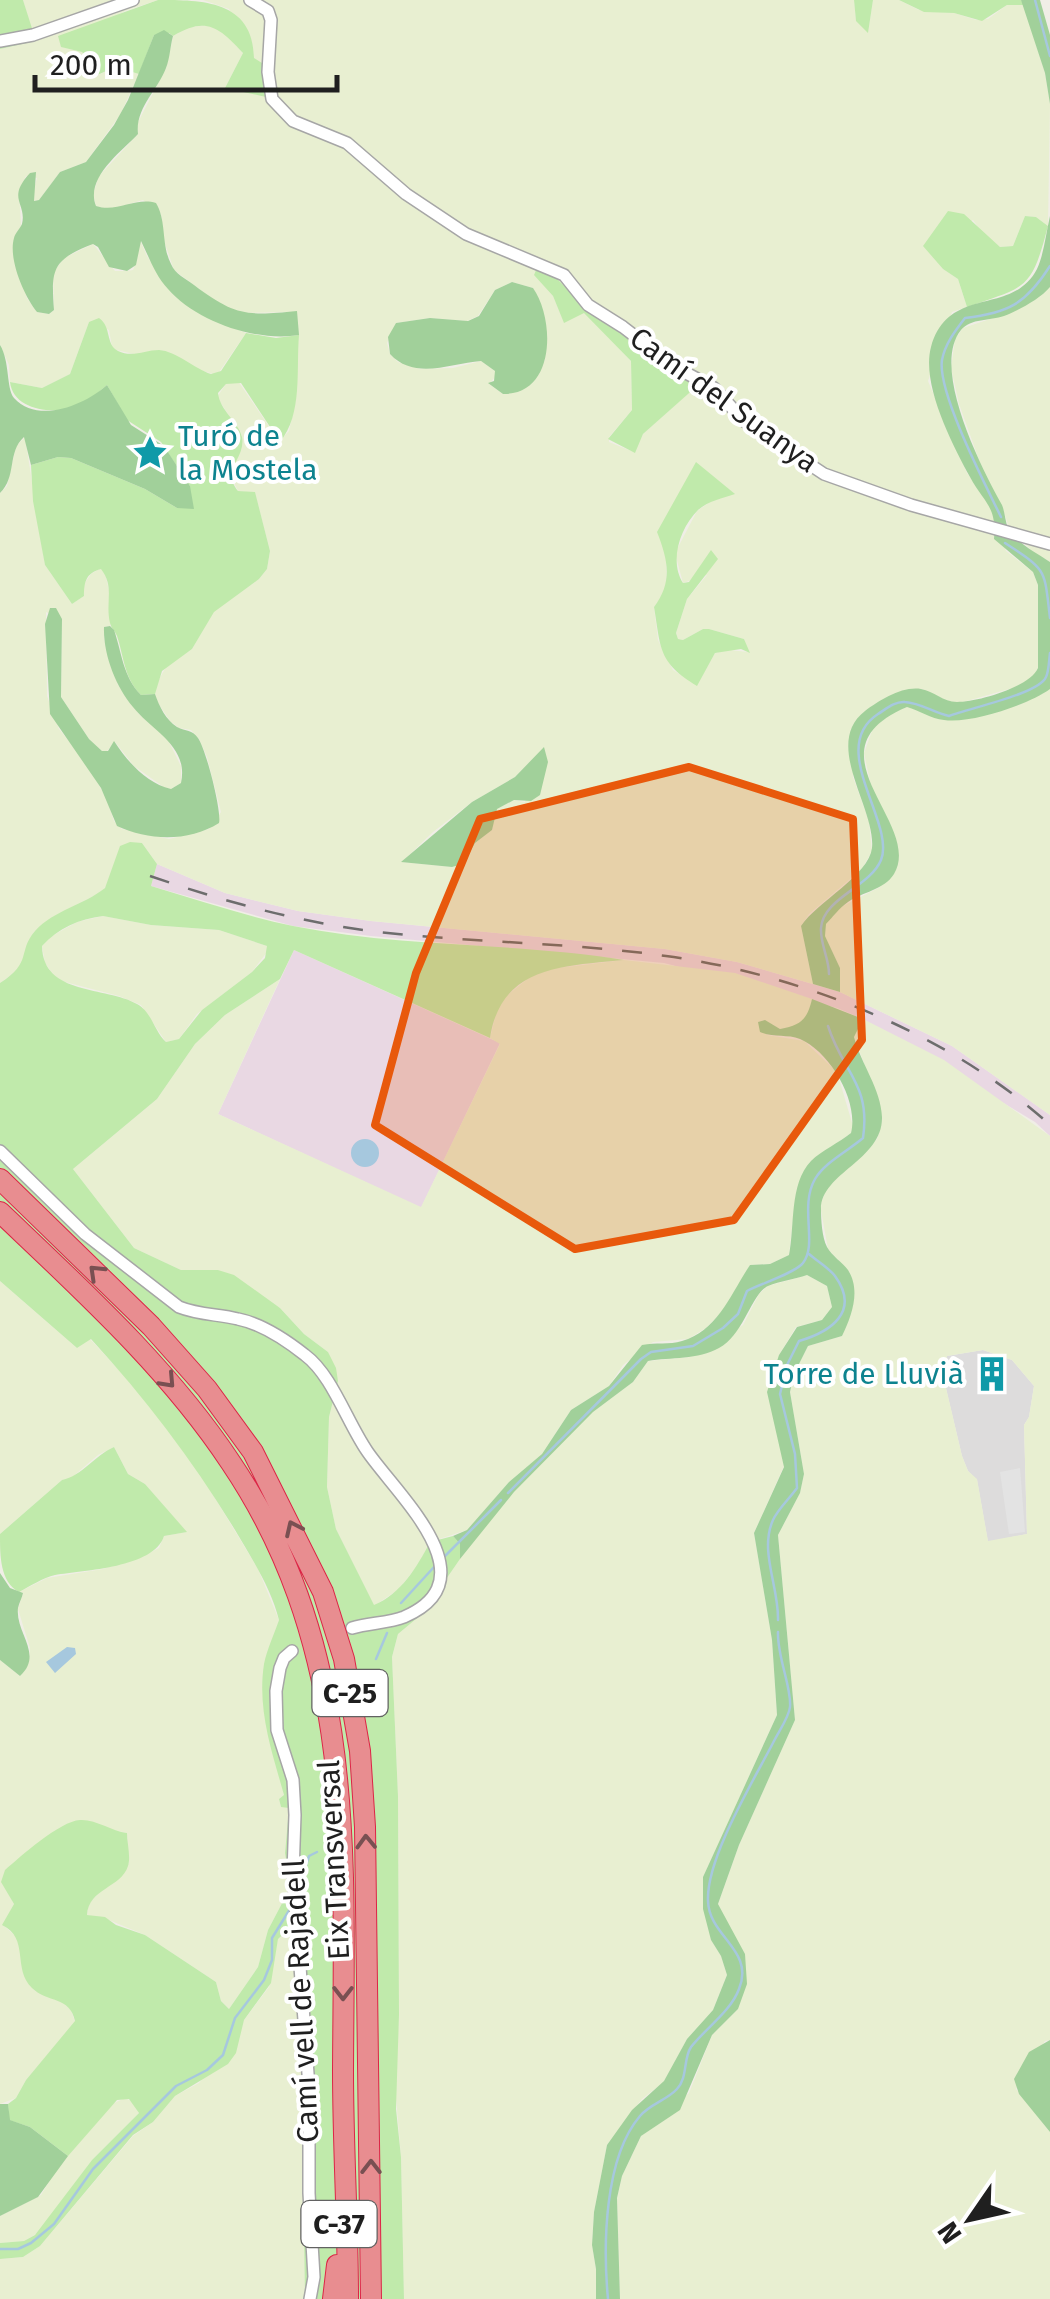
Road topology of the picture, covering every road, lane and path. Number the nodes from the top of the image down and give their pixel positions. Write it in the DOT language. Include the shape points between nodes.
graph roads {
  1 [pos="134,0"];
  2 [pos="250,0"];
  3 [pos="0,41"];
  4 [pos="1050,544"];
  5 [pos="0,1152"];
  6 [pos="0,1179"];
  7 [pos="0,1212"];
  8 [pos="352,1628"];
  9 [pos="292,1651"];
  10 [pos="343,2148"];
  11 [pos="310,2299"];
  12 [pos="332,2299"];
  13 [pos="348,2299"];
  14 [pos="371,2299"];
  1 -- 3 [label="street"];
  2 -- 4 [label="street, Camí del Suanya" via="268,11 272,98 293,121 348,143 466,234 564,275 588,305 714,388 744,422 824,474"];
  5 -- 8 [label="street" via="86,1234 179,1307 266,1329 321,1369 361,1442 433,1538 442,1567 437,1586 415,1611"];
  14 -- 6 [label="highway, Eix Transversal / C-25, one-way" via="360,1751 344,1659 323,1592 253,1452 206,1389"];
  7 -- 10 [label="highway, Eix Transversal / C-25, one-way" via="190,1405 264,1519 301,1602 333,1737 342,1825"];
  9 -- 11 [label="street, Camí vell de Rajadell" via="280,1668 277,1730 293,1780 295,1814"];
  10 -- 12 [label="highway, C-37"];
  10 -- 13 [label="highway, Eix Transversal / C-25"];
}
